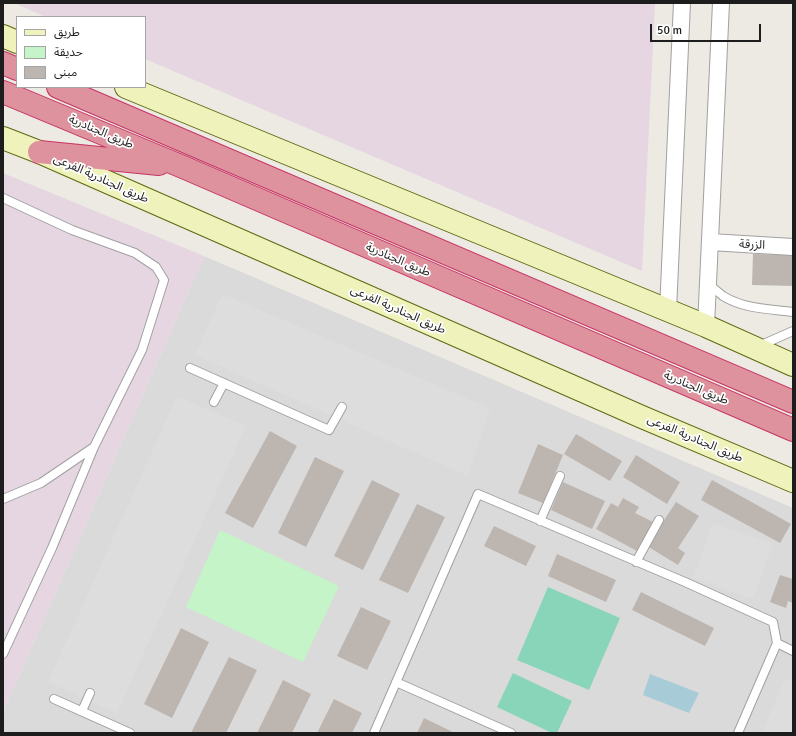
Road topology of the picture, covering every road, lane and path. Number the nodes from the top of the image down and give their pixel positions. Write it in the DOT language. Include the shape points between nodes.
graph roads {
  1 [pos="682,3"];
  2 [pos="721,3"];
  3 [pos="3,36"];
  4 [pos="16,42"];
  5 [pos="3,64"];
  6 [pos="16,70"];
  7 [pos="60,88"];
  8 [pos="97,88"];
  9 [pos="128,88"];
  10 [pos="3,92"];
  11 [pos="3,138"];
  12 [pos="192,145"];
  13 [pos="39,152"];
  14 [pos="182,167"];
  15 [pos="3,198"];
  16 [pos="710,242"];
  17 [pos="793,247"];
  18 [pos="708,284"];
  19 [pos="668,310"];
  20 [pos="793,312"];
  21 [pos="706,326"];
  22 [pos="793,331"];
  23 [pos="753,348"];
  24 [pos="793,365"];
  25 [pos="190,368"];
  26 [pos="224,383"];
  27 [pos="214,402"];
  28 [pos="793,402"];
  29 [pos="342,407"];
  30 [pos="793,430"];
  31 [pos="94,447"];
  32 [pos="560,476"];
  33 [pos="793,480"];
  34 [pos="3,499"];
  35 [pos="659,520"];
  36 [pos="540,521"];
  37 [pos="636,562"];
  38 [pos="777,643"];
  39 [pos="793,650"];
  40 [pos="3,654"];
  41 [pos="396,682"];
  42 [pos="90,693"];
  43 [pos="54,699"];
  44 [pos="82,711"];
  45 [pos="130,733"];
  46 [pos="374,733"];
  47 [pos="511,733"];
  48 [pos="738,733"];
  1 -- 19 [label="street"];
  2 -- 16 [label="street"];
  3 -- 4 [label="street"];
  5 -- 6 [label="highway"];
  7 -- 12 [label="highway, طريق الجنادرية"];
  8 -- 12 [label="highway"];
  9 -- 19 [label="street"];
  10 -- 14 [label="highway, طريق الجنادرية"];
  11 -- 13 [label="street, طريق الجنادرية الفرعى"];
  12 -- 28 [label="highway, طريق الجنادرية"];
  13 -- 14 [label="highway"];
  13 -- 33 [label="street, طريق الجنادرية الفرعى" via="642,417"];
  14 -- 30 [label="highway, طريق الجنادرية"];
  15 -- 31 [label="lane" via="72,230 135,253 156,267 164,280 142,350"];
  16 -- 17 [label="street, الزرقة"];
  16 -- 18 [label="street"];
  18 -- 20 [label="lane" via="722,295 747,306"];
  18 -- 21 [label="street"];
  19 -- 21 [label="street"];
  21 -- 23 [label="street"];
  22 -- 23 [label="lane"];
  23 -- 24 [label="street"];
  25 -- 26 [label="lane"];
  26 -- 27 [label="lane"];
  26 -- 29 [label="lane" via="329,430"];
  31 -- 34 [label="lane" via="41,483"];
  31 -- 40 [label="lane" via="52,548"];
  32 -- 36 [label="lane"];
  35 -- 37 [label="lane"];
  36 -- 37 [label="lane"];
  36 -- 41 [label="lane" via="478,494"];
  37 -- 38 [label="lane" via="773,622"];
  38 -- 39 [label="lane"];
  38 -- 48 [label="lane"];
  41 -- 46 [label="lane"];
  41 -- 47 [label="lane"];
  42 -- 44 [label="lane"];
  43 -- 44 [label="lane"];
  44 -- 45 [label="lane"];
}
